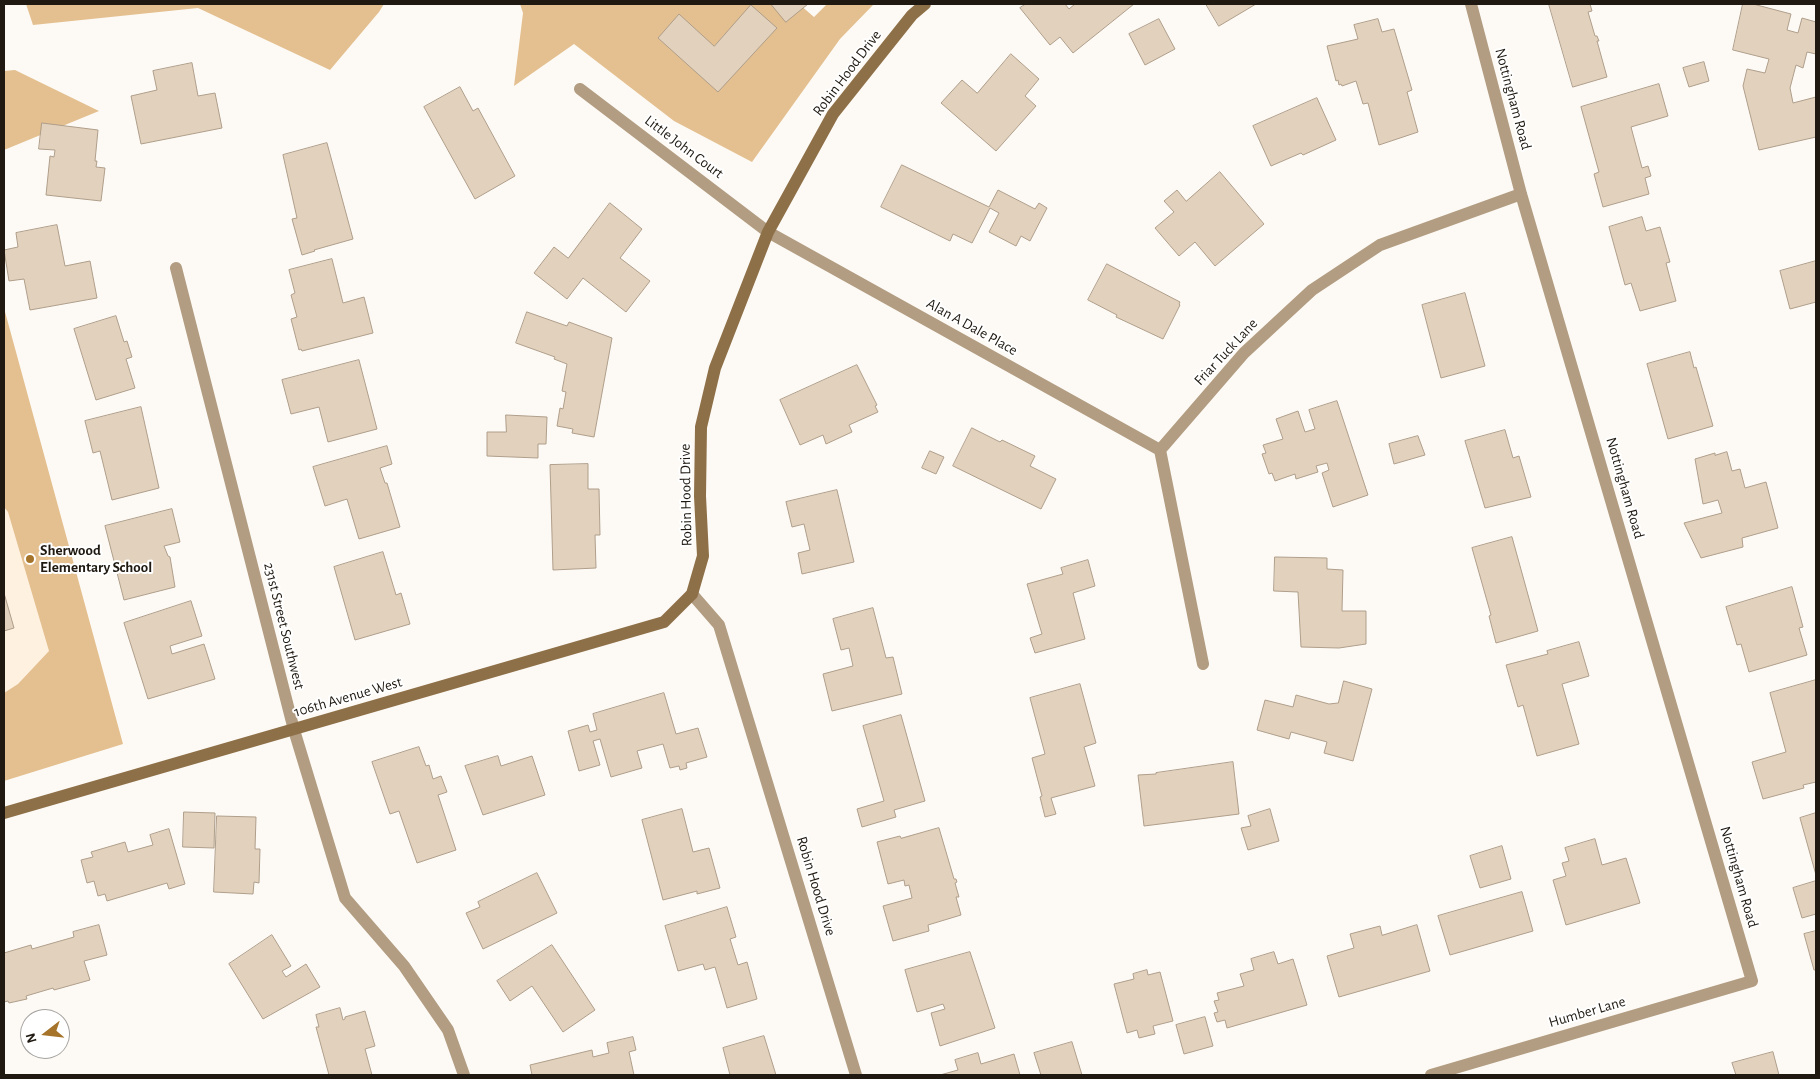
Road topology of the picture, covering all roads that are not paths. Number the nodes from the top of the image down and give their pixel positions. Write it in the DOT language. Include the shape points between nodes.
graph roads {
  1 [pos="925,4"];
  2 [pos="1470,4"];
  3 [pos="580,89"];
  4 [pos="1521,194"];
  5 [pos="768,232"];
  6 [pos="176,268"];
  7 [pos="1160,450"];
  8 [pos="692,594"];
  9 [pos="1203,664"];
  10 [pos="294,730"];
  11 [pos="4,813"];
  12 [pos="1752,981"];
  13 [pos="464,1075"];
  14 [pos="856,1075"];
  15 [pos="1431,1075"];
  1 -- 5 [label="street, Robin Hood Drive" via="912,15 833,114"];
  2 -- 4 [label="street, Nottingham Road"];
  3 -- 5 [label="street, Little John Court"];
  4 -- 7 [label="street, Friar Tuck Lane" via="1380,245 1312,290 1244,353"];
  4 -- 12 [label="street, Nottingham Road"];
  5 -- 7 [label="street, Alan A Dale Place"];
  5 -- 8 [label="street, Robin Hood Drive" via="715,368 701,427 703,556"];
  6 -- 10 [label="street, 231st Street Southwest"];
  7 -- 9 [label="street"];
  8 -- 10 [label="street, 106th Avenue West" via="664,622"];
  8 -- 14 [label="street, Robin Hood Drive" via="719,625"];
  10 -- 11 [label="street, 106th Avenue West"];
  10 -- 13 [label="street, 231st Street Southwest" via="345,898 404,966 448,1030"];
  12 -- 15 [label="street, Humber Lane"];
}
